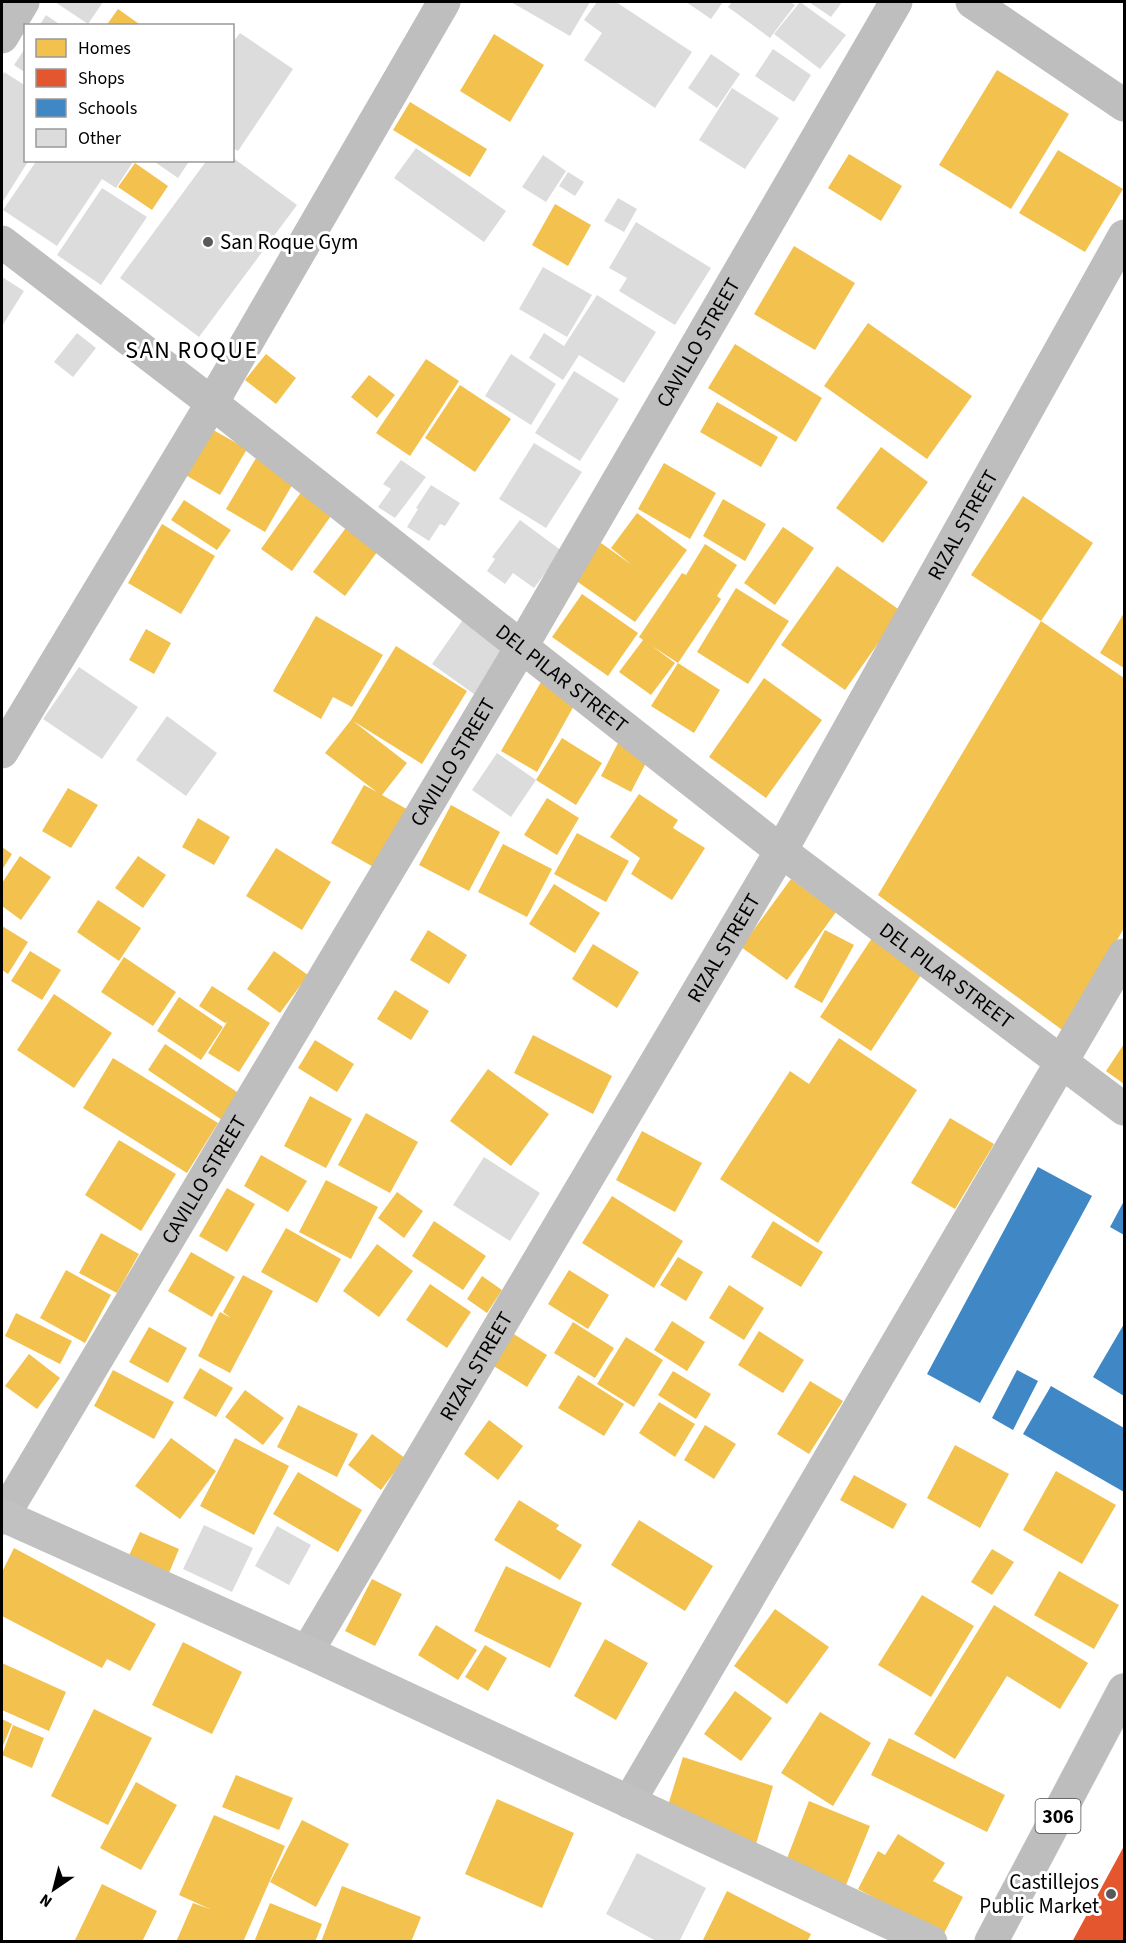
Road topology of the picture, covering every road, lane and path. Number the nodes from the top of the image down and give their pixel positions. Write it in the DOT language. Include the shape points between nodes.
graph roads {
  1 [pos="23,2"];
  2 [pos="444,2"];
  3 [pos="896,2"];
  4 [pos="972,2"];
  5 [pos="2,37"];
  6 [pos="1125,105"];
  7 [pos="1125,236"];
  8 [pos="2,242"];
  9 [pos="212,403"];
  10 [pos="522,646"];
  11 [pos="2,752"];
  12 [pos="781,851"];
  13 [pos="1125,955"];
  14 [pos="1062,1062"];
  15 [pos="1125,1109"];
  16 [pos="2,1516"];
  17 [pos="307,1652"];
  18 [pos="1125,1690"];
  19 [pos="629,1802"];
  20 [pos="931,1941"];
  21 [pos="991,1941"];
  1 -- 5 [label="street"];
  2 -- 9 [label="street"];
  3 -- 10 [label="street, CAVILLO STREET"];
  4 -- 6 [label="street"];
  7 -- 12 [label="street, RIZAL STREET"];
  8 -- 9 [label="street, DEL PILAR STREET"];
  9 -- 10 [label="street, DEL PILAR STREET"];
  9 -- 11 [label="street"];
  10 -- 12 [label="street, DEL PILAR STREET"];
  10 -- 16 [label="street, CAVILLO STREET"];
  12 -- 14 [label="street, DEL PILAR STREET"];
  12 -- 17 [label="street, RIZAL STREET"];
  13 -- 14 [label="street"];
  14 -- 15 [label="street, DEL PILAR STREET"];
  14 -- 19 [label="street"];
  16 -- 17 [label="main road"];
  17 -- 19 [label="main road"];
  18 -- 21 [label="main road, 306"];
  19 -- 20 [label="main road"];
}
